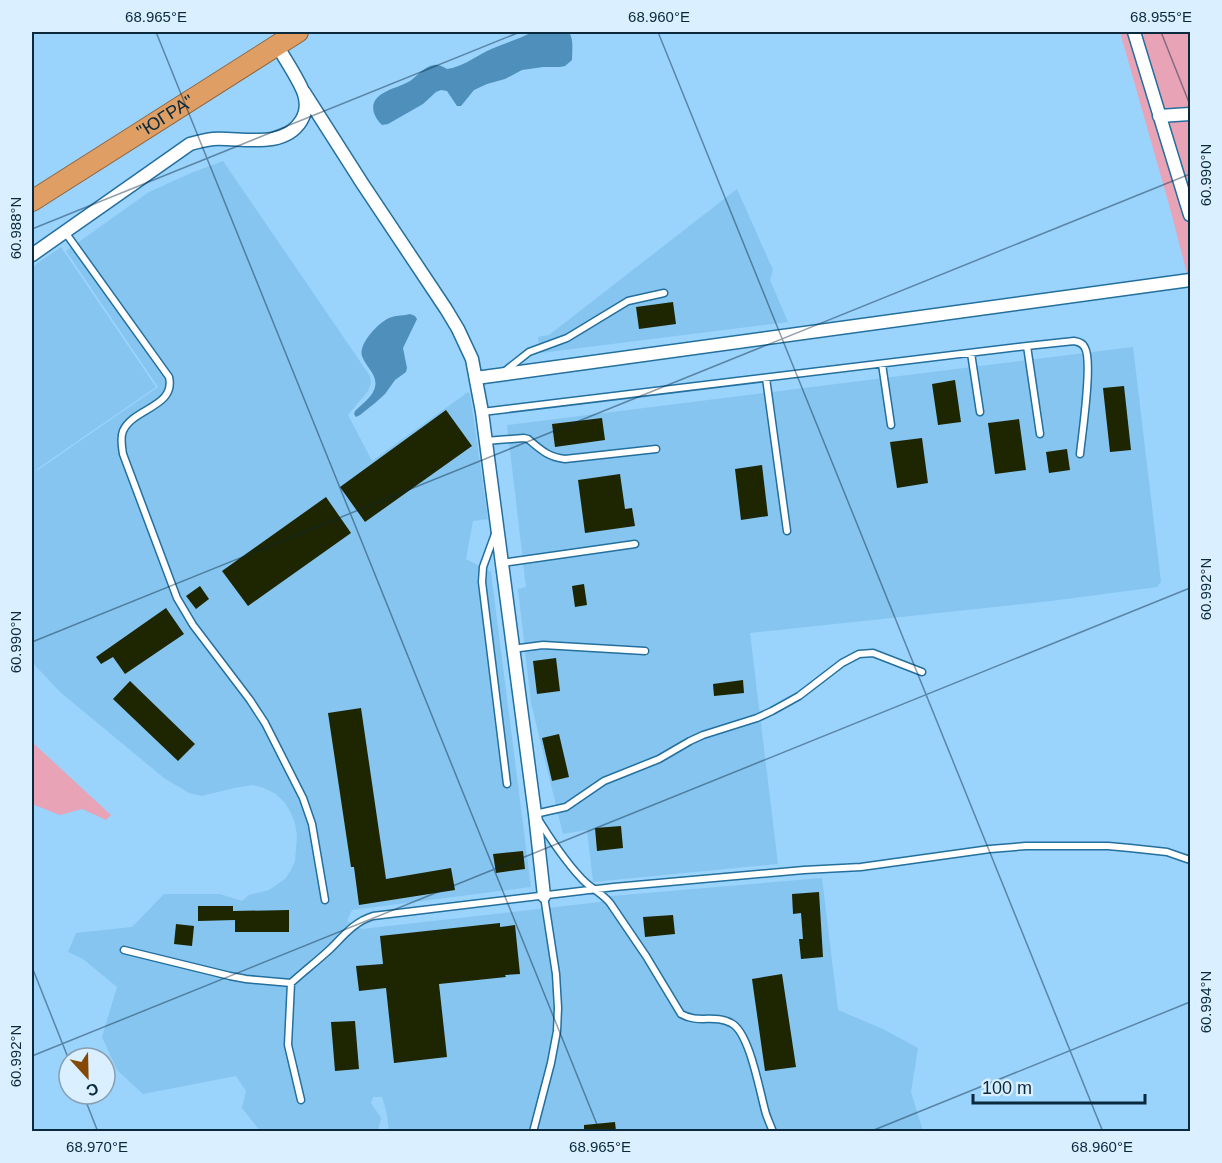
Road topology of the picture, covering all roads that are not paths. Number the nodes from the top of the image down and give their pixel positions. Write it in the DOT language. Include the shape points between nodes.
graph roads {
  1 [pos="298,32"];
  2 [pos="1134,32"];
  3 [pos="277,45"];
  4 [pos="304,92"];
  5 [pos="1191,114"];
  6 [pos="1160,116"];
  7 [pos="32,201"];
  8 [pos="1191,215"];
  9 [pos="64,231"];
  10 [pos="32,255"];
  11 [pos="1191,280"];
  12 [pos="664,293"];
  13 [pos="1027,346"];
  14 [pos="971,353"];
  15 [pos="882,364"];
  16 [pos="501,374"];
  17 [pos="476,378"];
  18 [pos="766,378"];
  19 [pos="482,412"];
  20 [pos="980,412"];
  21 [pos="891,425"];
  22 [pos="1040,434"];
  23 [pos="486,441"];
  24 [pos="656,449"];
  25 [pos="1080,454"];
  26 [pos="497,528"];
  27 [pos="787,531"];
  28 [pos="635,544"];
  29 [pos="501,563"];
  30 [pos="512,649"];
  31 [pos="645,651"];
  32 [pos="922,672"];
  33 [pos="507,784"];
  34 [pos="535,814"];
  35 [pos="1191,860"];
  36 [pos="593,890"];
  37 [pos="544,896"];
  38 [pos="326,900"];
  39 [pos="124,950"];
  40 [pos="291,983"];
  41 [pos="301,1100"];
  42 [pos="533,1131"];
  43 [pos="773,1131"];
  1 -- 3 [label="highway, \"ЮГРА\""];
  2 -- 6 [label="street"];
  3 -- 4 [label="street"];
  3 -- 7 [label="highway, \"ЮГРА\""];
  4 -- 9 [label="street" via="304,115 292,131 271,139 214,139 190,144"];
  4 -- 17 [label="street" via="446,309 472,359"];
  5 -- 6 [label="street"];
  6 -- 8 [label="street"];
  9 -- 10 [label="street"];
  9 -- 38 [label="lane" via="169,377 168,393 163,399 123,431 123,454 177,598 265,723 303,798 312,824"];
  11 -- 16 [label="street"];
  12 -- 16 [label="lane" via="628,301 567,338 529,352"];
  13 -- 14 [label="lane"];
  13 -- 22 [label="lane"];
  13 -- 25 [label="lane" via="1074,341 1086,349 1089,366"];
  14 -- 15 [label="lane"];
  14 -- 20 [label="lane"];
  15 -- 18 [label="lane"];
  15 -- 21 [label="lane"];
  16 -- 17 [label="street"];
  17 -- 19 [label="street"];
  18 -- 19 [label="lane"];
  18 -- 27 [label="lane"];
  19 -- 23 [label="street"];
  23 -- 24 [label="lane" via="524,438 549,455 565,459"];
  23 -- 26 [label="street"];
  26 -- 29 [label="street"];
  26 -- 33 [label="lane" via="483,567 482,582"];
  28 -- 29 [label="lane"];
  29 -- 30 [label="street"];
  30 -- 31 [label="lane" via="543,645"];
  30 -- 34 [label="street"];
  32 -- 34 [label="lane" via="873,653 859,654 772,711 697,738 659,759 604,781 566,807"];
  34 -- 36 [label="lane" via="559,854"];
  34 -- 37 [label="street"];
  35 -- 36 [label="lane" via="1167,852 1130,848 1026,846 861,867"];
  36 -- 37 [label="lane"];
  36 -- 43 [label="lane" via="610,903 681,1014 694,1019 722,1020 738,1028"];
  37 -- 40 [label="lane" via="366,918"];
  37 -- 42 [label="lane" via="556,974 557,1031"];
  39 -- 40 [label="lane" via="230,976"];
  40 -- 41 [label="lane" via="288,1045"];
}
